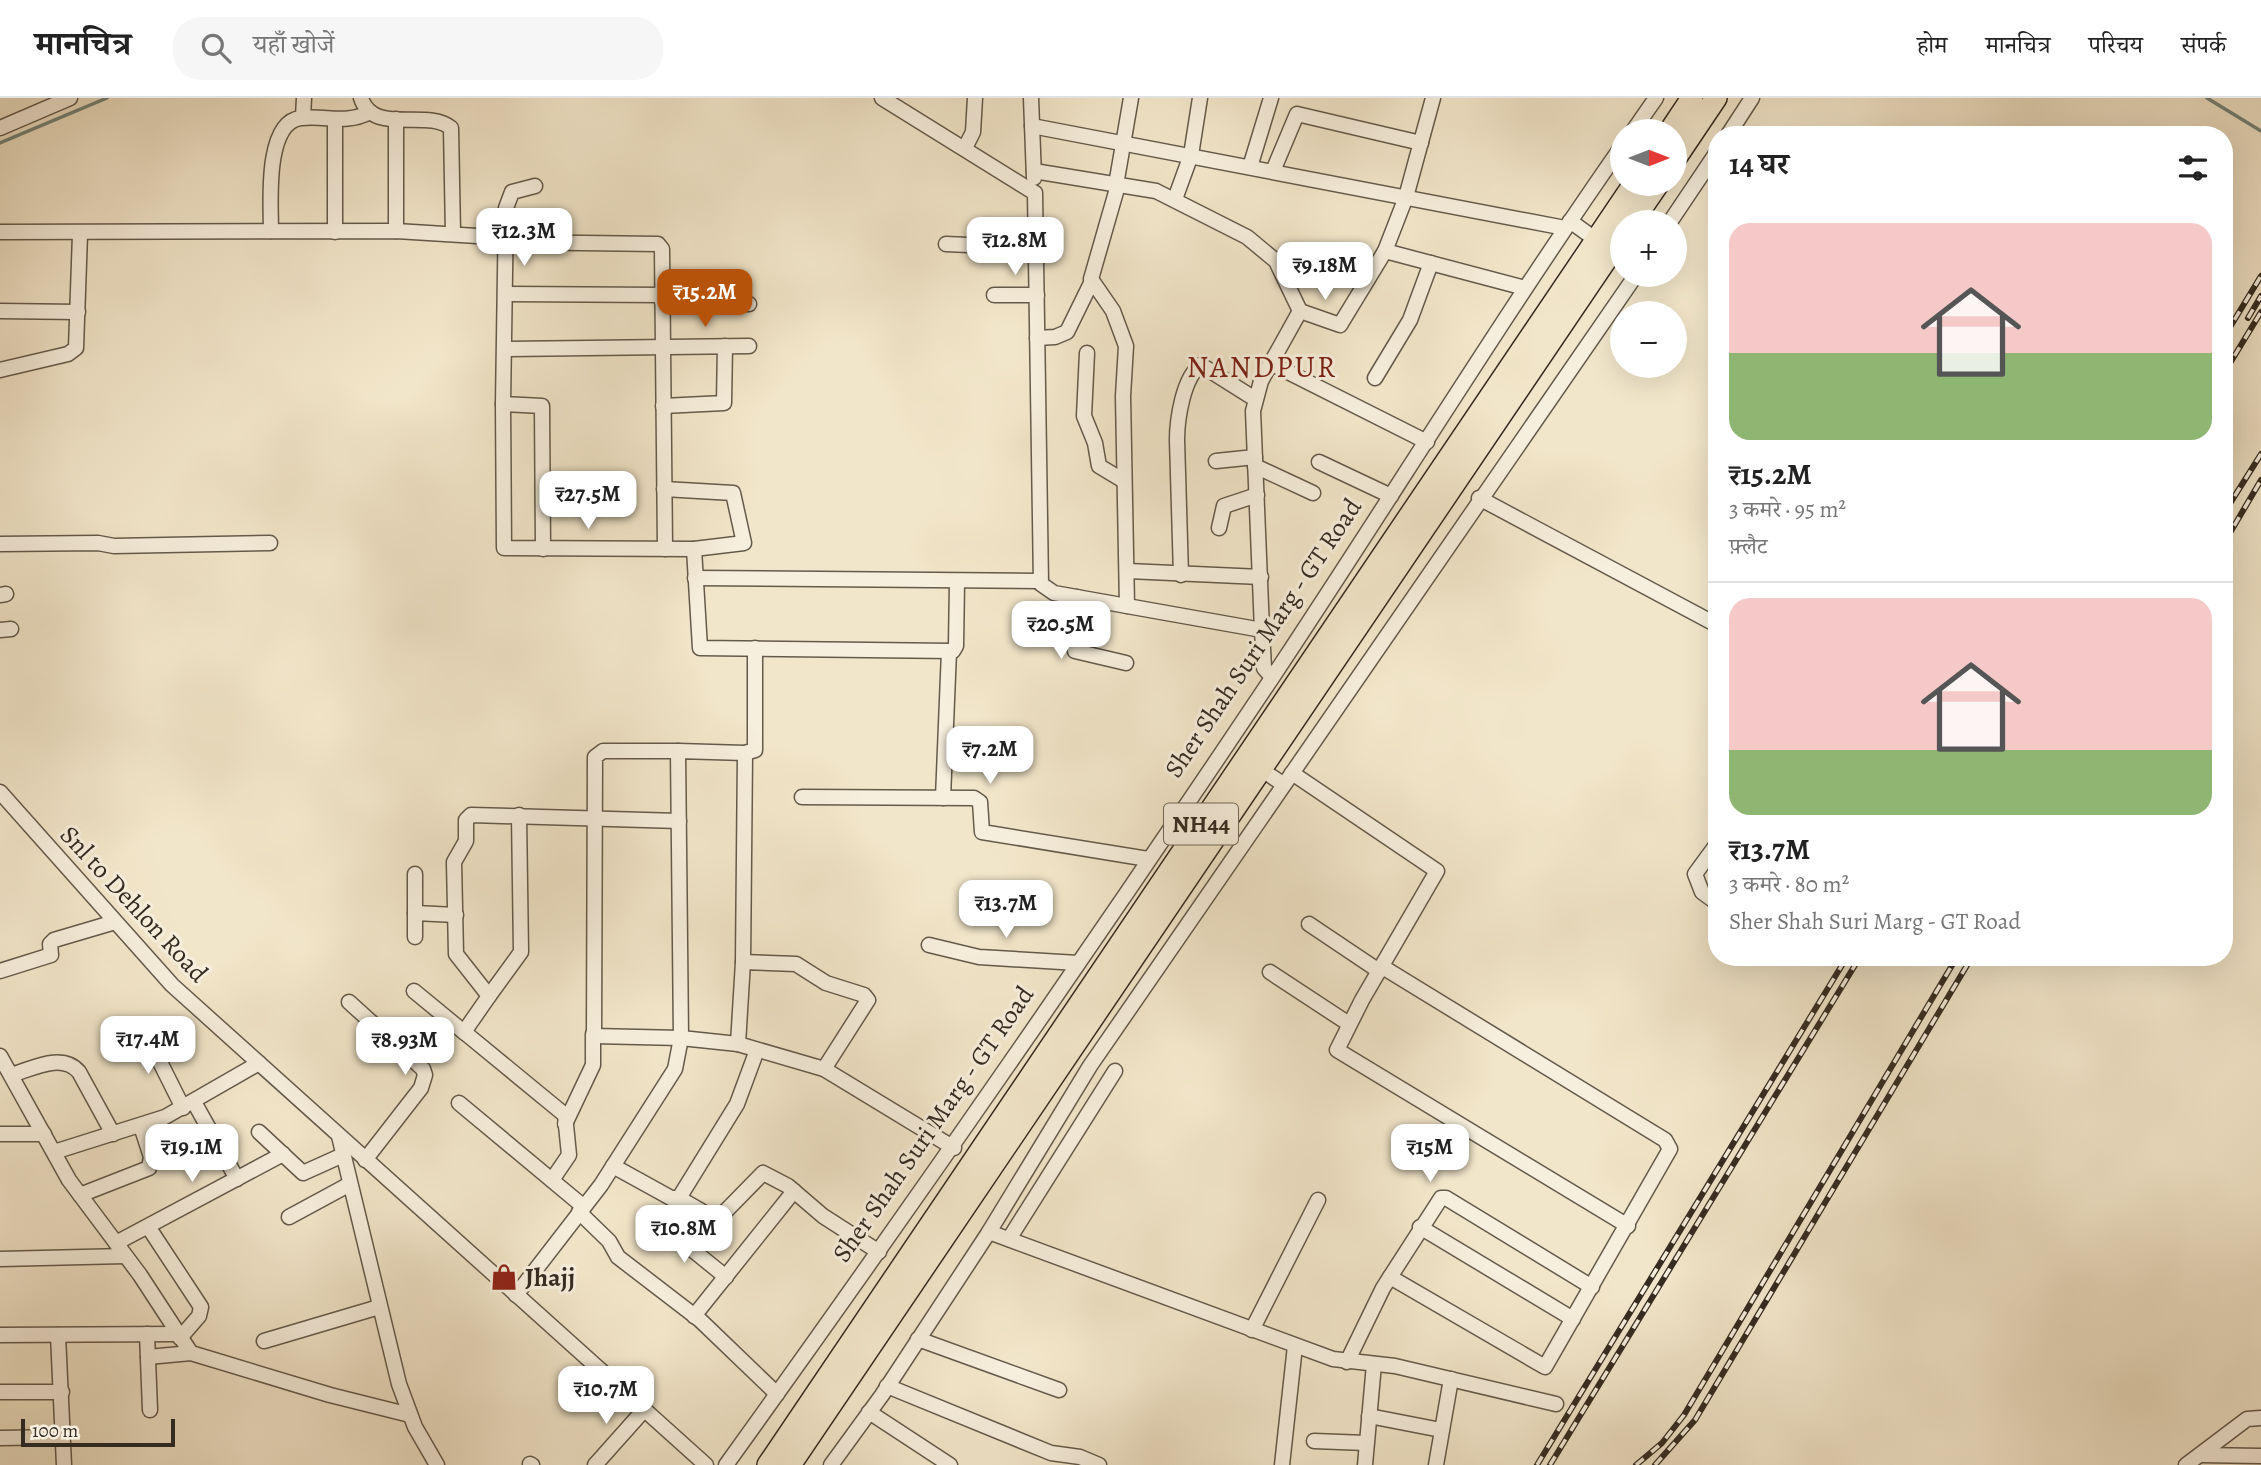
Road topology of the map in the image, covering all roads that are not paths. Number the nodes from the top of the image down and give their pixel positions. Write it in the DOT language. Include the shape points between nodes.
graph roads {
  1 [pos="70,98"];
  2 [pos="304,98"];
  3 [pos="361,98"];
  4 [pos="882,98"];
  5 [pos="975,98"];
  6 [pos="1031,98"];
  7 [pos="1131,98"];
  8 [pos="1200,98"];
  9 [pos="1271,98"];
  10 [pos="1433,98"];
  11 [pos="1656,98"];
  12 [pos="1692,98"];
  13 [pos="1716,98"];
  14 [pos="1752,98"];
  15 [pos="370,112"];
  16 [pos="303,117"];
  17 [pos="1641,119"];
  18 [pos="1678,119"];
  19 [pos="396,120"];
  20 [pos="335,121"];
  21 [pos="1032,126"];
  22 [pos="1734,126"];
  23 [pos="0,128"];
  24 [pos="1687,141"];
  25 [pos="1123,142"];
  26 [pos="1421,143"];
  27 [pos="965,148"];
  28 [pos="1191,155"];
  29 [pos="1610,163"];
  30 [pos="1708,165"];
  31 [pos="1250,167"];
  32 [pos="1034,171"];
  33 [pos="1273,172"];
  34 [pos="1117,185"];
  35 [pos="535,186"];
  36 [pos="1035,193"];
  37 [pos="1626,196"];
  38 [pos="1406,197"];
  39 [pos="1175,200"];
  40 [pos="1678,210"];
  41 [pos="1567,224"];
  42 [pos="271,231"];
  43 [pos="396,231"];
  44 [pos="0,232"];
  45 [pos="335,232"];
  46 [pos="80,234"];
  47 [pos="453,234"];
  48 [pos="1588,234"];
  49 [pos="507,242"];
  50 [pos="946,244"];
  51 [pos="1036,248"];
  52 [pos="1385,251"];
  53 [pos="1431,263"];
  54 [pos="1610,266"];
  55 [pos="1092,281"];
  56 [pos="1628,287"];
  57 [pos="1525,288"];
  58 [pos="506,294"];
  59 [pos="994,295"];
  60 [pos="1037,295"];
  61 [pos="662,299"];
  62 [pos="749,304"];
  63 [pos="1300,311"];
  64 [pos="0,312"];
  65 [pos="78,312"];
  66 [pos="1037,338"];
  67 [pos="725,346"];
  68 [pos="749,346"];
  69 [pos="662,348"];
  70 [pos="506,349"];
  71 [pos="1087,354"];
  72 [pos="1270,363"];
  73 [pos="0,370"];
  74 [pos="1375,377"];
  75 [pos="1255,400"];
  76 [pos="503,404"];
  77 [pos="663,405"];
  78 [pos="1427,442"];
  79 [pos="1216,461"];
  80 [pos="1255,461"];
  81 [pos="1319,462"];
  82 [pos="1124,481"];
  83 [pos="664,489"];
  84 [pos="1313,493"];
  85 [pos="1257,495"];
  86 [pos="1391,496"];
  87 [pos="1479,498"];
  88 [pos="1219,528"];
  89 [pos="270,543"];
  90 [pos="0,544"];
  91 [pos="544,549"];
  92 [pos="694,549"];
  93 [pos="665,550"];
  94 [pos="1128,571"];
  95 [pos="1181,575"];
  96 [pos="695,578"];
  97 [pos="1261,578"];
  98 [pos="1039,580"];
  99 [pos="957,582"];
  100 [pos="1077,597"];
  101 [pos="1127,606"];
  102 [pos="1708,620"];
  103 [pos="1262,630"];
  104 [pos="755,648"];
  105 [pos="949,651"];
  106 [pos="1126,663"];
  107 [pos="1272,677"];
  108 [pos="678,751"];
  109 [pos="745,753"];
  110 [pos="1282,778"];
  111 [pos="0,792"];
  112 [pos="802,797"];
  113 [pos="943,798"];
  114 [pos="519,815"];
  115 [pos="594,817"];
  116 [pos="679,821"];
  117 [pos="1148,859"];
  118 [pos="1708,859"];
  119 [pos="415,873"];
  120 [pos="1708,896"];
  121 [pos="415,912"];
  122 [pos="456,915"];
  123 [pos="115,922"];
  124 [pos="1309,924"];
  125 [pos="415,937"];
  126 [pos="929,946"];
  127 [pos="743,962"];
  128 [pos="1078,963"];
  129 [pos="1380,968"];
  130 [pos="0,971"];
  131 [pos="1270,972"];
  132 [pos="414,991"];
  133 [pos="489,996"];
  134 [pos="349,1002"];
  135 [pos="1349,1024"];
  136 [pos="134,1029"];
  137 [pos="465,1033"];
  138 [pos="593,1034"];
  139 [pos="681,1038"];
  140 [pos="738,1044"];
  141 [pos="757,1050"];
  142 [pos="1,1060"];
  143 [pos="259,1063"];
  144 [pos="824,1069"];
  145 [pos="1115,1071"];
  146 [pos="11,1075"];
  147 [pos="459,1103"];
  148 [pos="189,1105"];
  149 [pos="565,1124"];
  150 [pos="141,1126"];
  151 [pos="259,1132"];
  152 [pos="0,1134"];
  153 [pos="44,1134"];
  154 [pos="113,1134"];
  155 [pos="339,1136"];
  156 [pos="954,1148"];
  157 [pos="54,1153"];
  158 [pos="284,1154"];
  159 [pos="343,1154"];
  160 [pos="365,1160"];
  161 [pos="613,1166"];
  162 [pos="237,1179"];
  163 [pos="552,1180"];
  164 [pos="350,1184"];
  165 [pos="794,1191"];
  166 [pos="80,1195"];
  167 [pos="680,1198"];
  168 [pos="1318,1200"];
  169 [pos="582,1210"];
  170 [pos="289,1217"];
  171 [pos="663,1226"];
  172 [pos="1628,1226"];
  173 [pos="1420,1227"];
  174 [pos="149,1228"];
  175 [pos="989,1231"];
  176 [pos="1009,1239"];
  177 [pos="116,1243"];
  178 [pos="879,1252"];
  179 [pos="125,1255"];
  180 [pos="0,1259"];
  181 [pos="726,1277"];
  182 [pos="1390,1277"];
  183 [pos="1592,1287"];
  184 [pos="516,1295"];
  185 [pos="379,1307"];
  186 [pos="694,1316"];
  187 [pos="1573,1318"];
  188 [pos="1252,1330"];
  189 [pos="147,1334"];
  190 [pos="0,1335"];
  191 [pos="58,1335"];
  192 [pos="179,1336"];
  193 [pos="918,1339"];
  194 [pos="264,1341"];
  195 [pos="1295,1346"];
  196 [pos="191,1353"];
  197 [pos="148,1357"];
  198 [pos="1347,1362"];
  199 [pos="1374,1364"];
  200 [pos="1451,1379"];
  201 [pos="887,1386"];
  202 [pos="1059,1390"];
  203 [pos="0,1392"];
  204 [pos="62,1392"];
  205 [pos="777,1394"];
  206 [pos="1556,1404"];
  207 [pos="150,1410"];
  208 [pos="644,1410"];
  209 [pos="869,1412"];
  210 [pos="410,1415"];
  211 [pos="1369,1416"];
  212 [pos="2261,1418"];
  213 [pos="1441,1430"];
  214 [pos="63,1437"];
  215 [pos="0,1438"];
  216 [pos="1314,1441"];
  217 [pos="1366,1443"];
  218 [pos="2200,1455"];
  219 [pos="2261,1456"];
  220 [pos="1052,1460"];
  221 [pos="64,1465"];
  222 [pos="438,1465"];
  223 [pos="595,1465"];
  224 [pos="706,1465"];
  225 [pos="726,1465"];
  226 [pos="768,1465"];
  227 [pos="790,1465"];
  228 [pos="831,1465"];
  229 [pos="950,1465"];
  230 [pos="1098,1465"];
  231 [pos="1282,1465"];
  232 [pos="1365,1465"];
  233 [pos="1436,1465"];
  234 [pos="2186,1465"];
  1 -- 23 [label="street"];
  2 -- 16 [label="street"];
  3 -- 15 [label="street"];
  4 -- 27 [label="street"];
  5 -- 27 [label="street" via="973,132"];
  6 -- 21 [label="street"];
  7 -- 25 [label="street"];
  8 -- 28 [label="street"];
  9 -- 31 [label="street"];
  10 -- 26 [label="street"];
  11 -- 17 [label="street"];
  12 -- 18 [label="highway"];
  13 -- 24 [label="highway"];
  14 -- 22 [label="street"];
  15 -- 19 [label="street"];
  15 -- 20 [label="street" via="353,120"];
  16 -- 20 [label="street"];
  16 -- 42 [label="street" via="288,125 272,160"];
  19 -- 43 [label="street"];
  19 -- 47 [label="street" via="436,121 451,128"];
  20 -- 45 [label="street"];
  21 -- 25 [label="street"];
  21 -- 32 [label="street"];
  25 -- 28 [label="street"];
  25 -- 34 [label="street"];
  26 -- 33 [label="street" via="1299,114 1293,118"];
  26 -- 38 [label="street"];
  27 -- 36 [label="street"];
  28 -- 31 [label="street"];
  28 -- 39 [label="street"];
  29 -- 41 [label="street, Sher Shah Suri Marg - GT Road"];
  30 -- 40 [label="street"];
  31 -- 33 [label="street"];
  32 -- 34 [label="street"];
  32 -- 36 [label="street"];
  33 -- 38 [label="street"];
  34 -- 39 [label="street" via="1156,191"];
  34 -- 55 [label="street"];
  35 -- 49 [label="street" via="518,188 509,195"];
  36 -- 51 [label="street"];
  37 -- 226 [label="highway, Sher Shah Suri Marg - GT Road / NH44"];
  38 -- 41 [label="street"];
  38 -- 52 [label="street"];
  39 -- 63 [label="street" via="1264,248 1279,265"];
  41 -- 48 [label="street"];
  41 -- 57 [label="street, Sher Shah Suri Marg - GT Road"];
  42 -- 45 [label="street"];
  42 -- 46 [label="street"];
  43 -- 45 [label="street"];
  43 -- 47 [label="street"];
  44 -- 46 [label="street"];
  46 -- 65 [label="street"];
  47 -- 49 [label="street"];
  49 -- 58 [label="street"];
  49 -- 61 [label="street" via="659,244"];
  50 -- 51 [label="street"];
  51 -- 60 [label="street"];
  52 -- 53 [label="street"];
  52 -- 63 [label="street" via="1340,324"];
  53 -- 57 [label="street"];
  53 -- 74 [label="street" via="1410,320"];
  54 -- 227 [label="highway, NH44"];
  55 -- 66 [label="street" via="1067,332"];
  55 -- 82 [label="street" via="1114,312 1125,342"];
  56 -- 87 [label="street"];
  57 -- 78 [label="street, Sher Shah Suri Marg - GT Road"];
  58 -- 61 [label="street"];
  58 -- 70 [label="street"];
  59 -- 60 [label="street"];
  60 -- 66 [label="street"];
  61 -- 62 [label="street"];
  61 -- 69 [label="street"];
  63 -- 72 [label="street"];
  64 -- 65 [label="street"];
  65 -- 73 [label="street" via="73,352"];
  66 -- 98 [label="street"];
  67 -- 68 [label="street"];
  67 -- 69 [label="street"];
  67 -- 77 [label="street" via="724,403"];
  69 -- 70 [label="street"];
  69 -- 77 [label="street"];
  70 -- 76 [label="street"];
  71 -- 82 [label="street" via="1084,420 1100,467"];
  72 -- 75 [label="street"];
  72 -- 78 [label="street"];
  75 -- 80 [label="street"];
  75 -- 95 [label="street" via="1201,365 1183,398 1177,419"];
  76 -- 91 [label="street" via="542,406"];
  76 -- 91 [label="street" via="503,547"];
  77 -- 83 [label="street"];
  78 -- 86 [label="street, Sher Shah Suri Marg - GT Road"];
  79 -- 80 [label="street"];
  80 -- 84 [label="street"];
  80 -- 85 [label="street"];
  81 -- 86 [label="street"];
  82 -- 94 [label="street"];
  83 -- 92 [label="street" via="735,495 744,543"];
  83 -- 93 [label="street"];
  85 -- 88 [label="street" via="1224,506"];
  85 -- 97 [label="street"];
  86 -- 107 [label="street, Sher Shah Suri Marg - GT Road"];
  87 -- 102 [label="street"];
  87 -- 110 [label="street"];
  89 -- 90 [label="street"];
  91 -- 93 [label="street"];
  92 -- 93 [label="street"];
  92 -- 96 [label="street"];
  94 -- 95 [label="street"];
  94 -- 101 [label="street"];
  95 -- 97 [label="street"];
  96 -- 99 [label="street"];
  96 -- 104 [label="street" via="699,647"];
  97 -- 103 [label="street"];
  98 -- 99 [label="street"];
  98 -- 100 [label="street" via="1050,592"];
  99 -- 105 [label="street" via="956,646"];
  100 -- 101 [label="street"];
  100 -- 106 [label="street" via="1075,651"];
  101 -- 103 [label="street"];
  103 -- 107 [label="street" via="1264,666"];
  104 -- 105 [label="street"];
  104 -- 109 [label="street" via="755,749"];
  105 -- 113 [label="street"];
  107 -- 117 [label="street, Sher Shah Suri Marg - GT Road" via="1231,749"];
  108 -- 109 [label="street"];
  108 -- 115 [label="street" via="598,752 594,760"];
  108 -- 116 [label="street"];
  109 -- 127 [label="street"];
  110 -- 129 [label="street" via="1436,869"];
  110 -- 175 [label="street" via="1090,1066"];
  111 -- 123 [label="street, Snl to Dehlon Road"];
  112 -- 113 [label="street"];
  113 -- 117 [label="street" via="979,800 979,829 984,833"];
  114 -- 115 [label="street"];
  114 -- 122 [label="street" via="467,818 466,841 455,860"];
  114 -- 133 [label="street" via="521,952"];
  115 -- 116 [label="street"];
  115 -- 138 [label="street"];
  116 -- 139 [label="street"];
  117 -- 128 [label="street, Sher Shah Suri Marg - GT Road"];
  118 -- 120 [label="street" via="1696,871 1702,892"];
  119 -- 121 [label="street"];
  121 -- 122 [label="street"];
  121 -- 125 [label="street"];
  122 -- 133 [label="street" via="457,960"];
  123 -- 130 [label="street" via="54,940 50,956"];
  123 -- 143 [label="street, Snl to Dehlon Road" via="172,985"];
  124 -- 129 [label="street"];
  126 -- 128 [label="street" via="979,957"];
  127 -- 140 [label="street"];
  127 -- 144 [label="street" via="796,964 826,983 868,998"];
  128 -- 156 [label="street, Sher Shah Suri Marg - GT Road"];
  129 -- 135 [label="street"];
  129 -- 172 [label="street" via="1668,1143 1668,1156"];
  131 -- 135 [label="street"];
  132 -- 137 [label="street"];
  133 -- 137 [label="street"];
  134 -- 160 [label="street" via="423,1069 425,1076 421,1088"];
  135 -- 172 [label="street" via="1337,1045 1339,1051"];
  136 -- 148 [label="street"];
  137 -- 149 [label="street" via="563,1113"];
  138 -- 139 [label="street" via="603,1038"];
  138 -- 149 [label="street" via="593,1065"];
  139 -- 140 [label="street"];
  139 -- 161 [label="street" via="675,1069"];
  140 -- 141 [label="street"];
  141 -- 144 [label="street"];
  141 -- 167 [label="street" via="737,1104"];
  142 -- 146 [label="street"];
  143 -- 148 [label="street"];
  143 -- 155 [label="street, Snl to Dehlon Road"];
  144 -- 156 [label="street"];
  145 -- 176 [label="street"];
  146 -- 153 [label="street"];
  146 -- 154 [label="street" via="60,1062 72,1065"];
  147 -- 163 [label="street"];
  148 -- 150 [label="street"];
  148 -- 162 [label="street"];
  149 -- 163 [label="street" via="569,1158"];
  150 -- 154 [label="street"];
  150 -- 166 [label="street" via="151,1157 149,1168"];
  151 -- 158 [label="street"];
  152 -- 153 [label="street"];
  153 -- 157 [label="street"];
  154 -- 157 [label="street"];
  155 -- 159 [label="street"];
  155 -- 160 [label="street, Snl to Dehlon Road"];
  156 -- 178 [label="street, Sher Shah Suri Marg - GT Road"];
  157 -- 166 [label="street"];
  158 -- 159 [label="street" via="306,1173"];
  158 -- 162 [label="street"];
  159 -- 164 [label="street"];
  160 -- 184 [label="street, Snl to Dehlon Road"];
  161 -- 167 [label="street" via="671,1198"];
  161 -- 169 [label="street"];
  162 -- 174 [label="street"];
  163 -- 169 [label="street"];
  164 -- 170 [label="street"];
  164 -- 185 [label="street"];
  165 -- 167 [label="street" via="762,1173 717,1220"];
  165 -- 178 [label="street"];
  165 -- 181 [label="street"];
  166 -- 177 [label="street"];
  168 -- 188 [label="street"];
  169 -- 184 [label="street"];
  169 -- 186 [label="street" via="618,1257"];
  171 -- 181 [label="street"];
  172 -- 183 [label="street"];
  173 -- 182 [label="street"];
  173 -- 183 [label="street" via="1436,1202 1445,1197"];
  173 -- 187 [label="street"];
  174 -- 177 [label="street"];
  174 -- 192 [label="street" via="201,1307 199,1316"];
  175 -- 176 [label="street"];
  175 -- 193 [label="street"];
  176 -- 188 [label="street"];
  177 -- 179 [label="street"];
  178 -- 205 [label="street, Sher Shah Suri Marg - GT Road"];
  179 -- 180 [label="street"];
  179 -- 192 [label="street"];
  181 -- 186 [label="street"];
  182 -- 187 [label="street" via="1543,1367"];
  182 -- 198 [label="street"];
  183 -- 187 [label="street"];
  184 -- 208 [label="street, Snl to Dehlon Road"];
  185 -- 194 [label="street"];
  185 -- 210 [label="street"];
  186 -- 205 [label="street"];
  188 -- 195 [label="street"];
  189 -- 191 [label="street"];
  189 -- 192 [label="street"];
  189 -- 197 [label="street"];
  190 -- 191 [label="street"];
  191 -- 204 [label="street"];
  192 -- 196 [label="street"];
  193 -- 201 [label="street"];
  193 -- 202 [label="street"];
  195 -- 198 [label="street"];
  195 -- 231 [label="street"];
  196 -- 197 [label="street"];
  196 -- 210 [label="street"];
  197 -- 207 [label="street"];
  198 -- 199 [label="street"];
  199 -- 200 [label="street"];
  199 -- 211 [label="street"];
  200 -- 206 [label="street"];
  200 -- 213 [label="street"];
  201 -- 209 [label="street"];
  201 -- 220 [label="street"];
  203 -- 204 [label="street"];
  204 -- 214 [label="street"];
  205 -- 225 [label="street, Sher Shah Suri Marg - GT Road"];
  208 -- 223 [label="street"];
  208 -- 224 [label="street, Snl to Dehlon Road"];
  209 -- 228 [label="street"];
  209 -- 229 [label="street"];
  210 -- 222 [label="street"];
  211 -- 213 [label="street"];
  211 -- 217 [label="street"];
  212 -- 218 [label="street" via="2247,1419"];
  213 -- 233 [label="street"];
  214 -- 215 [label="street"];
  214 -- 221 [label="street"];
  216 -- 217 [label="street"];
  217 -- 232 [label="street"];
  218 -- 219 [label="street"];
  218 -- 234 [label="street"];
  220 -- 230 [label="street" via="1080,1457"];
}
